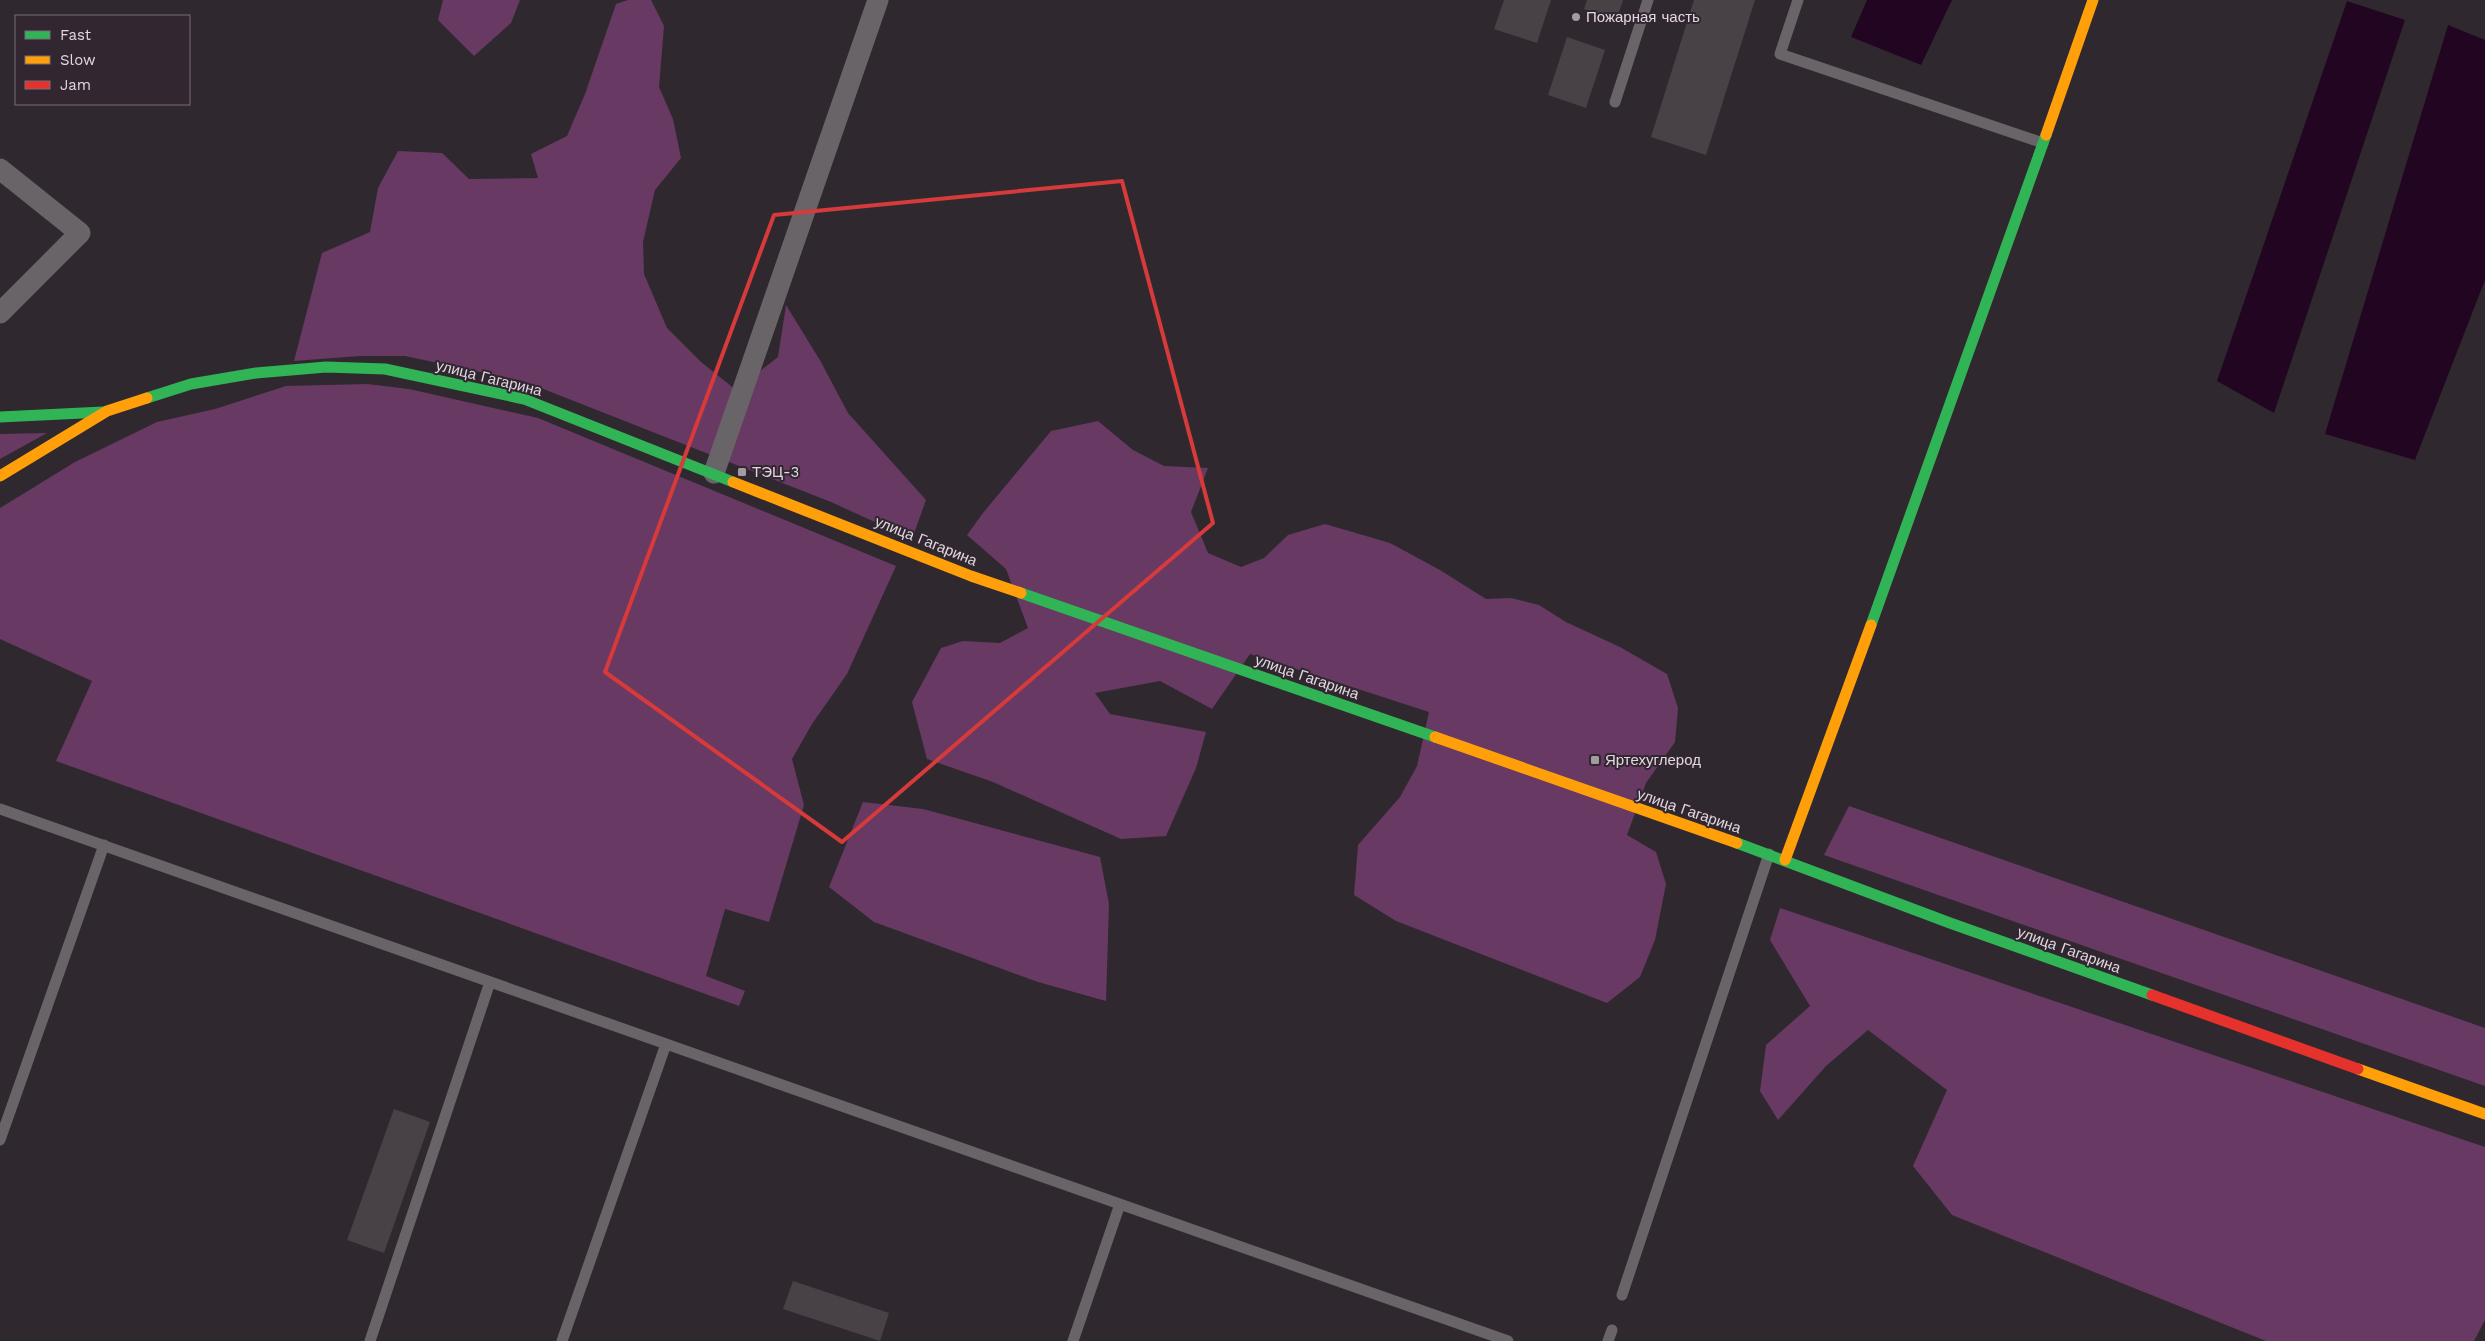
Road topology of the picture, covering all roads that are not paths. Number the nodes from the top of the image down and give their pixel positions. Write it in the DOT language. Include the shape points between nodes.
graph roads {
  1 [pos="878,0"];
  2 [pos="1648,0"];
  3 [pos="1798,0"];
  4 [pos="2093,0"];
  5 [pos="1615,102"];
  6 [pos="2043,142"];
  7 [pos="0,169"];
  8 [pos="0,313"];
  9 [pos="107,411"];
  10 [pos="0,417"];
  11 [pos="714,473"];
  12 [pos="0,476"];
  13 [pos="0,809"];
  14 [pos="104,845"];
  15 [pos="1769,854"];
  16 [pos="1785,860"];
  17 [pos="490,982"];
  18 [pos="666,1044"];
  19 [pos="2485,1114"];
  20 [pos="0,1140"];
  21 [pos="1120,1204"];
  22 [pos="1622,1295"];
  23 [pos="370,1341"];
  24 [pos="562,1341"];
  25 [pos="1073,1341"];
  26 [pos="1508,1341"];
  1 -- 11 [label="street"];
  2 -- 5 [label="lane"];
  3 -- 6 [label="lane" via="1780,54"];
  4 -- 6 [label="main road"];
  6 -- 16 [label="main road"];
  7 -- 8 [label="street" via="80,232"];
  9 -- 10 [label="main road, улица Гагарина"];
  9 -- 11 [label="main road, улица Гагарина" via="191,384 256,373 326,367 385,368 524,399"];
  9 -- 12 [label="main road, улица Гагарина"];
  11 -- 15 [label="main road, улица Гагарина" via="971,576"];
  13 -- 14 [label="lane"];
  14 -- 17 [label="lane"];
  14 -- 20 [label="lane"];
  15 -- 16 [label="main road, улица Гагарина"];
  15 -- 22 [label="lane"];
  16 -- 19 [label="main road, улица Гагарина" via="1950,923"];
  17 -- 18 [label="lane"];
  17 -- 23 [label="lane"];
  18 -- 21 [label="lane"];
  18 -- 24 [label="lane"];
  21 -- 25 [label="lane"];
  21 -- 26 [label="lane"];
}
